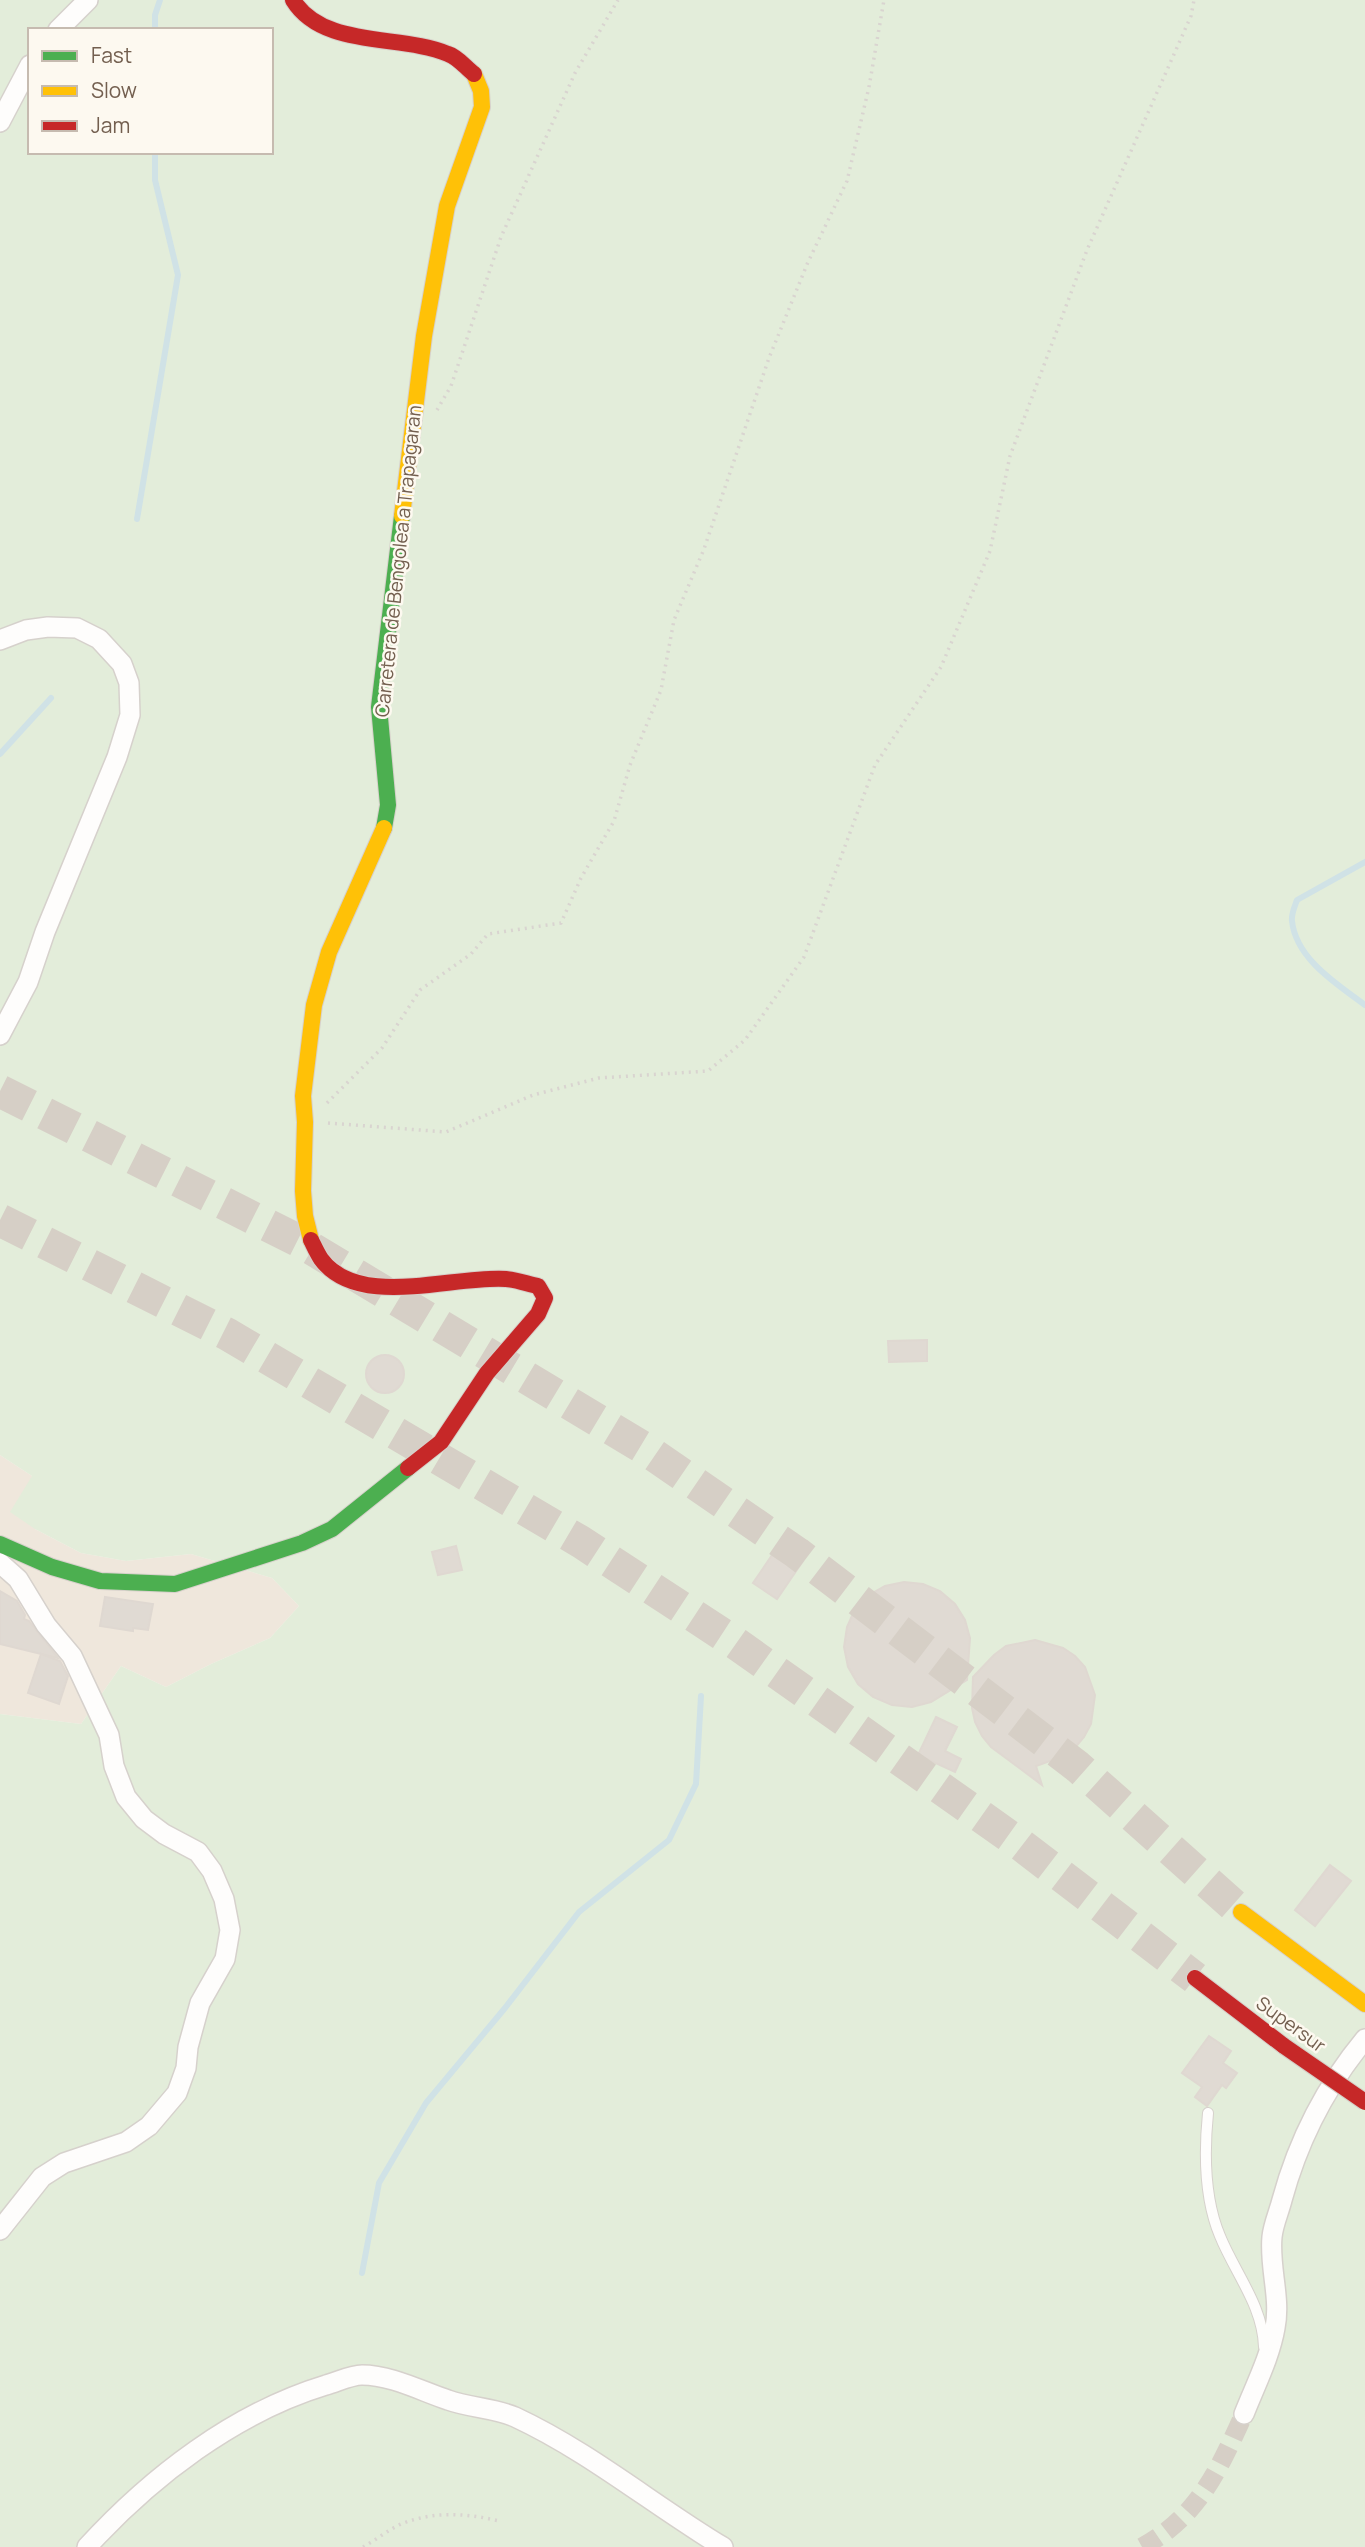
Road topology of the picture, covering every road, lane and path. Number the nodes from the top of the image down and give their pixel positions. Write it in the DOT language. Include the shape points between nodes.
graph roads {
  1 [pos="88,0"];
  2 [pos="293,0"];
  3 [pos="618,0"];
  4 [pos="884,0"];
  5 [pos="1194,0"];
  6 [pos="60,28"];
  7 [pos="28,69"];
  8 [pos="0,122"];
  9 [pos="431,421"];
  10 [pos="0,640"];
  11 [pos="0,1035"];
  12 [pos="305,1122"];
  13 [pos="0,1544"];
  14 [pos="0,1563"];
  15 [pos="1241,1912"];
  16 [pos="1195,1978"];
  17 [pos="1365,2004"];
  18 [pos="1365,2039"];
  19 [pos="1365,2102"];
  20 [pos="1208,2113"];
  21 [pos="0,2230"];
  22 [pos="1265,2361"];
  23 [pos="1244,2414"];
  24 [pos="499,2521"];
  25 [pos="87,2547"];
  26 [pos="363,2547"];
  27 [pos="723,2547"];
  1 -- 6 [label="street"];
  2 -- 12 [label="main road, Carretera de Bengolea a Trapagaran" via="301,13 326,27 450,54 475,75 482,107 447,206 405,467 379,707 388,804 383,832 329,952 314,1005 303,1096"];
  3 -- 9 [label="path" via="575,73 501,237 451,386"];
  4 -- 12 [label="path" via="848,181 808,262 769,358 704,549 674,620 661,690 630,765 614,821 561,923 488,933 471,954 420,990 382,1048"];
  5 -- 12 [label="path" via="1191,16 1087,250 1010,456 990,551 941,667 875,765 804,957 745,1040 708,1071 599,1078 533,1095 446,1132"];
  7 -- 8 [label="street"];
  10 -- 11 [label="street" via="48,627 77,628 99,639 122,664 129,683 130,715 28,982"];
  12 -- 13 [label="main road, Carretera de Bengolea a Trapagaran" via="305,1216 321,1259 336,1273 377,1286 506,1279 538,1286 545,1298 538,1314 487,1373 441,1442 332,1529 302,1543 175,1584 100,1581 52,1567"];
  14 -- 21 [label="street" via="18,1579 72,1656 109,1735 126,1797 144,1819 198,1852 224,1899 230,1930 225,1959 200,2003 177,2093 149,2126 126,2142 65,2163 42,2177"];
  15 -- 17 [label="main road"];
  16 -- 19 [label="main road, Supersur, bridge"];
  18 -- 22 [label="street" via="1324,2098 1288,2178 1272,2235 1276,2326"];
  20 -- 22 [label="lane" via="1206,2179 1218,2233 1255,2305 1264,2330"];
  22 -- 23 [label="street"];
  24 -- 26 [label="path" via="472,2515 428,2516 400,2525"];
  25 -- 27 [label="street" via="143,2491 252,2416 302,2393 361,2375 513,2416 595,2461"];
}
